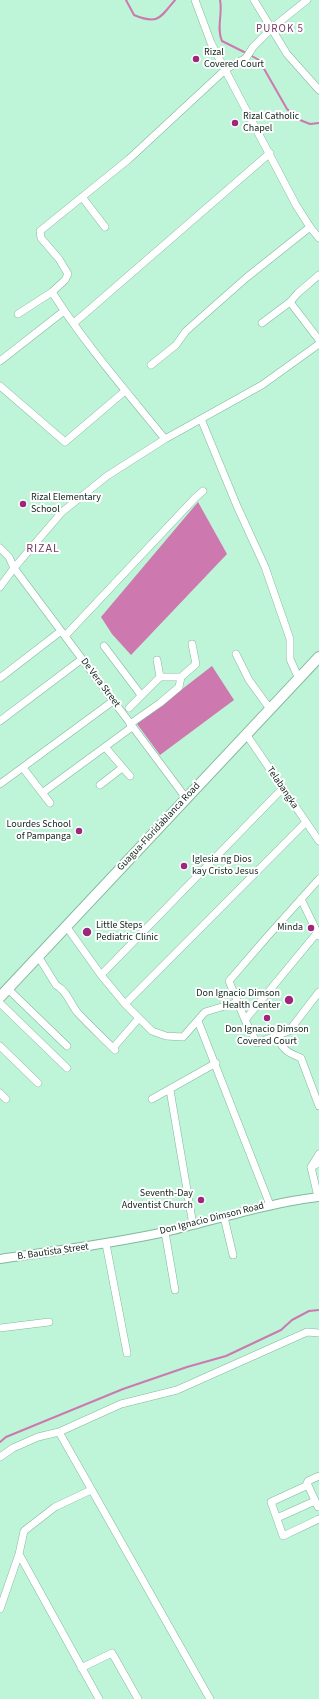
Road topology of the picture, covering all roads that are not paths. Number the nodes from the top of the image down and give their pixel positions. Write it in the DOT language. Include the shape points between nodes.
graph roads {
  1 [pos="195,0"];
  2 [pos="254,0"];
  3 [pos="307,0"];
  4 [pos="272,28"];
  5 [pos="226,70"];
  6 [pos="319,88"];
  7 [pos="270,153"];
  8 [pos="82,197"];
  9 [pos="105,227"];
  10 [pos="310,227"];
  11 [pos="319,238"];
  12 [pos="319,275"];
  13 [pos="52,292"];
  14 [pos="290,302"];
  15 [pos="64,311"];
  16 [pos="18,314"];
  17 [pos="74,323"];
  18 [pos="262,323"];
  19 [pos="319,340"];
  20 [pos="319,344"];
  21 [pos="0,361"];
  22 [pos="151,365"];
  23 [pos="0,386"];
  24 [pos="125,392"];
  25 [pos="200,419"];
  26 [pos="165,439"];
  27 [pos="203,491"];
  28 [pos="0,548"];
  29 [pos="14,568"];
  30 [pos="0,587"];
  31 [pos="63,634"];
  32 [pos="192,644"];
  33 [pos="104,646"];
  34 [pos="236,654"];
  35 [pos="319,657"];
  36 [pos="82,659"];
  37 [pos="157,660"];
  38 [pos="160,677"];
  39 [pos="181,677"];
  40 [pos="0,678"];
  41 [pos="298,678"];
  42 [pos="141,695"];
  43 [pos="113,701"];
  44 [pos="270,709"];
  45 [pos="126,710"];
  46 [pos="0,721"];
  47 [pos="131,725"];
  48 [pos="246,734"];
  49 [pos="105,747"];
  50 [pos="23,768"];
  51 [pos="122,768"];
  52 [pos="130,776"];
  53 [pos="0,784"];
  54 [pos="100,785"];
  55 [pos="282,789"];
  56 [pos="42,793"];
  57 [pos="186,798"];
  58 [pos="50,803"];
  59 [pos="306,822"];
  60 [pos="319,841"];
  61 [pos="319,879"];
  62 [pos="301,899"];
  63 [pos="66,926"];
  64 [pos="318,934"];
  65 [pos="38,956"];
  66 [pos="101,975"];
  67 [pos="8,989"];
  68 [pos="318,996"];
  69 [pos="0,997"];
  70 [pos="238,1002"];
  71 [pos="0,1003"];
  72 [pos="125,1004"];
  73 [pos="139,1018"];
  74 [pos="245,1020"];
  75 [pos="198,1021"];
  76 [pos="276,1036"];
  77 [pos="0,1046"];
  78 [pos="67,1046"];
  79 [pos="216,1063"];
  80 [pos="67,1068"];
  81 [pos="38,1084"];
  82 [pos="170,1090"];
  83 [pos="0,1093"];
  84 [pos="6,1099"];
  85 [pos="152,1099"];
  86 [pos="319,1106"];
  87 [pos="319,1154"];
  88 [pos="319,1163"];
  89 [pos="311,1167"];
  90 [pos="318,1197"];
  91 [pos="270,1205"];
  92 [pos="224,1217"];
  93 [pos="193,1225"];
  94 [pos="165,1232"];
  95 [pos="106,1244"];
  96 [pos="233,1255"];
  97 [pos="0,1259"];
  98 [pos="175,1290"];
  99 [pos="49,1322"];
  100 [pos="0,1328"];
  101 [pos="319,1333"];
  102 [pos="127,1353"];
  103 [pos="59,1432"];
  104 [pos="0,1457"];
  105 [pos="319,1476"];
  106 [pos="308,1486"];
  107 [pos="91,1490"];
  108 [pos="318,1507"];
  109 [pos="277,1518"];
  110 [pos="319,1519"];
  111 [pos="19,1554"];
  112 [pos="0,1609"];
  113 [pos="81,1668"];
  114 [pos="99,1699"];
  115 [pos="138,1699"];
  116 [pos="210,1699"];
  1 -- 5 [label="street" via="204,27"];
  2 -- 4 [label="street"];
  3 -- 4 [label="street"];
  4 -- 5 [label="street" via="246,58"];
  4 -- 6 [label="street" via="287,54"];
  5 -- 7 [label="street"];
  5 -- 8 [label="street" via="129,159"];
  7 -- 10 [label="street"];
  7 -- 17 [label="street"];
  8 -- 9 [label="street"];
  8 -- 13 [label="street" via="40,231 41,238 68,274"];
  10 -- 11 [label="street"];
  10 -- 22 [label="street" via="246,278 186,331 176,345"];
  12 -- 14 [label="street"];
  13 -- 15 [label="street"];
  13 -- 16 [label="street"];
  14 -- 18 [label="street"];
  14 -- 19 [label="street"];
  15 -- 17 [label="street"];
  15 -- 21 [label="street"];
  17 -- 24 [label="street"];
  20 -- 25 [label="street" via="262,385"];
  23 -- 24 [label="street" via="65,442"];
  24 -- 26 [label="street"];
  25 -- 26 [label="street"];
  25 -- 41 [label="street" via="265,567 290,639 290,659"];
  26 -- 29 [label="street" via="107,476 62,512"];
  27 -- 31 [label="street"];
  28 -- 29 [label="street, De Vera Street" via="9,557"];
  29 -- 30 [label="street"];
  29 -- 31 [label="street, De Vera Street"];
  31 -- 36 [label="street, De Vera Street"];
  31 -- 40 [label="street"];
  32 -- 39 [label="street" via="196,664"];
  33 -- 42 [label="street"];
  34 -- 44 [label="street" via="249,680"];
  35 -- 41 [label="main road, Guagua-Floridablanca Road"];
  36 -- 43 [label="street, De Vera Street"];
  36 -- 46 [label="street"];
  37 -- 38 [label="street"];
  38 -- 39 [label="street"];
  38 -- 42 [label="street"];
  39 -- 47 [label="street" via="179,687"];
  41 -- 44 [label="main road, Guagua-Floridablanca Road"];
  42 -- 45 [label="street"];
  43 -- 45 [label="street, De Vera Street"];
  43 -- 50 [label="street"];
  44 -- 48 [label="main road, Guagua-Floridablanca Road"];
  45 -- 47 [label="street, De Vera Street"];
  47 -- 49 [label="street"];
  47 -- 57 [label="street, De Vera Street"];
  48 -- 55 [label="street, Telabangka"];
  48 -- 57 [label="main road, Guagua-Floridablanca Road"];
  49 -- 51 [label="street"];
  49 -- 56 [label="street"];
  50 -- 53 [label="street"];
  50 -- 56 [label="street"];
  51 -- 52 [label="street"];
  51 -- 54 [label="street"];
  55 -- 59 [label="street, Telabangka"];
  55 -- 66 [label="street"];
  56 -- 58 [label="street"];
  57 -- 63 [label="main road, Guagua-Floridablanca Road"];
  59 -- 60 [label="street, Telabangka"];
  59 -- 72 [label="street"];
  61 -- 62 [label="street"];
  62 -- 64 [label="street"];
  62 -- 70 [label="street" via="229,981"];
  63 -- 65 [label="main road, Guagua-Floridablanca Road"];
  63 -- 66 [label="street"];
  64 -- 74 [label="street"];
  65 -- 67 [label="main road, Guagua-Floridablanca Road"];
  65 -- 73 [label="street" via="56,985 61,988 77,1011 114,1049"];
  66 -- 72 [label="street"];
  67 -- 69 [label="main road, Guagua-Floridablanca Road"];
  67 -- 78 [label="street"];
  68 -- 76 [label="street" via="289,1031"];
  70 -- 74 [label="street"];
  70 -- 75 [label="street" via="205,1012"];
  71 -- 80 [label="street"];
  72 -- 73 [label="street"];
  73 -- 75 [label="street" via="152,1032 178,1038 184,1037"];
  74 -- 76 [label="street" via="257,1042"];
  75 -- 79 [label="street"];
  76 -- 86 [label="street" via="287,1053 301,1058"];
  77 -- 81 [label="street"];
  79 -- 82 [label="street"];
  79 -- 91 [label="street"];
  82 -- 85 [label="street"];
  82 -- 93 [label="street"];
  83 -- 84 [label="street"];
  87 -- 89 [label="street"];
  88 -- 89 [label="street"];
  89 -- 90 [label="street"];
  90 -- 91 [label="street, Don Ignacio Dimson Road"];
  91 -- 92 [label="street, Don Ignacio Dimson Road"];
  92 -- 93 [label="street, Don Ignacio Dimson Road"];
  92 -- 96 [label="street"];
  93 -- 94 [label="street, Don Ignacio Dimson Road"];
  94 -- 95 [label="street, Don Ignacio Dimson Road"];
  94 -- 98 [label="street"];
  95 -- 97 [label="street, B. Bautista Street"];
  95 -- 102 [label="street"];
  99 -- 100 [label="street"];
  101 -- 103 [label="street" via="307,1332 177,1390 121,1404"];
  103 -- 104 [label="street" via="38,1437"];
  103 -- 107 [label="street"];
  105 -- 106 [label="street" via="308,1481"];
  106 -- 108 [label="street"];
  106 -- 109 [label="street" via="270,1502"];
  107 -- 111 [label="street" via="55,1507 24,1531"];
  107 -- 116 [label="street"];
  108 -- 109 [label="street"];
  109 -- 110 [label="street" via="282,1536"];
  111 -- 112 [label="street"];
  111 -- 113 [label="street"];
  113 -- 114 [label="street"];
  113 -- 115 [label="street" via="112,1653"];
}
